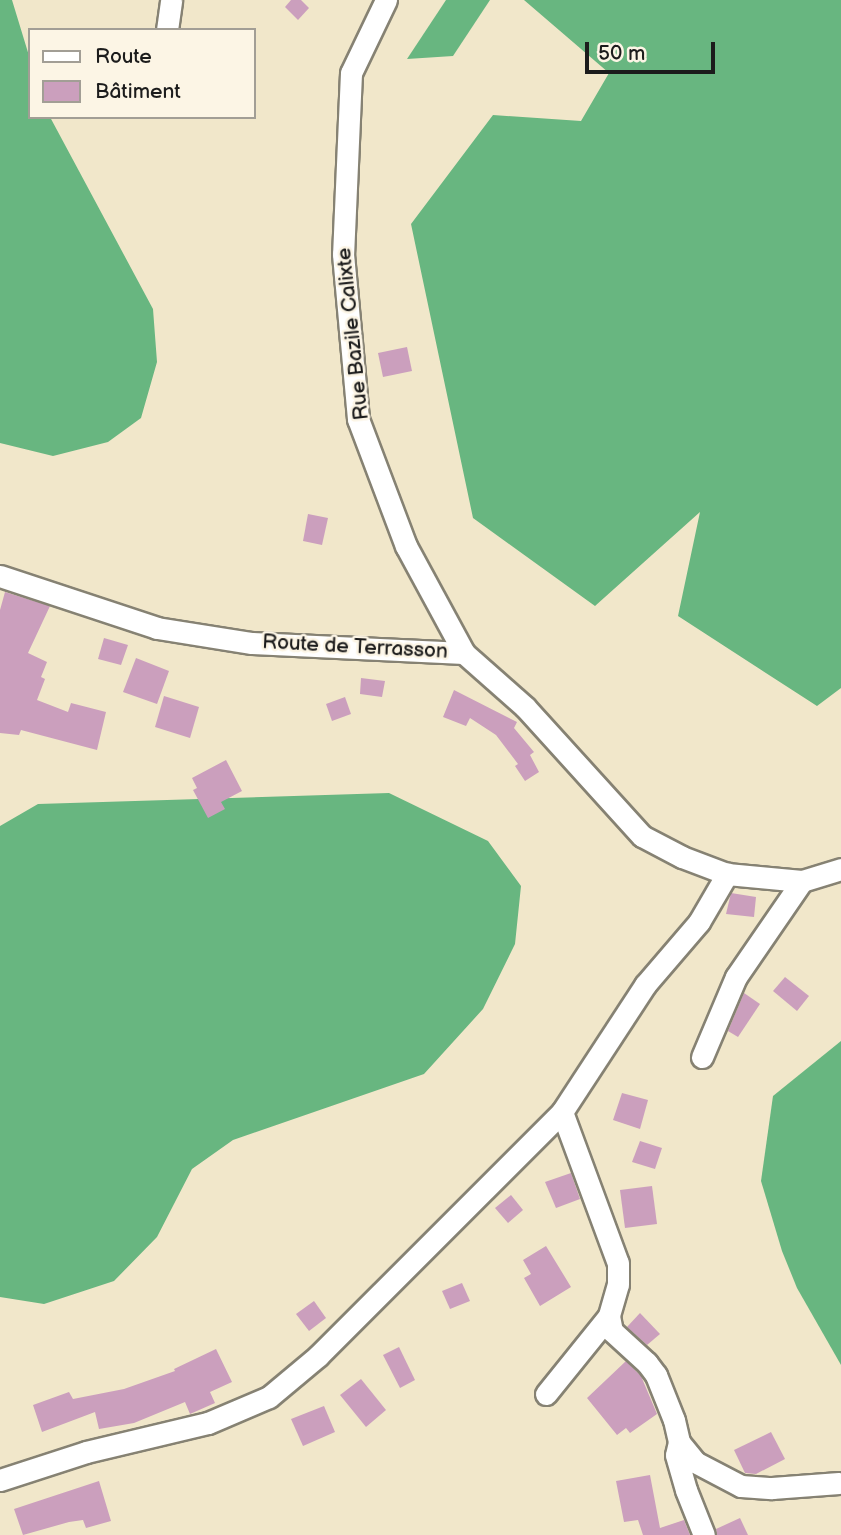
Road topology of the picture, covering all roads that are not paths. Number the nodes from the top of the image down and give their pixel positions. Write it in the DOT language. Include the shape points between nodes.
graph roads {
  1 [pos="171,0"];
  2 [pos="386,0"];
  3 [pos="167,28"];
  4 [pos="0,576"];
  5 [pos="464,653"];
  6 [pos="841,869"];
  7 [pos="727,874"];
  8 [pos="802,881"];
  9 [pos="702,1056"];
  10 [pos="562,1112"];
  11 [pos="609,1316"];
  12 [pos="546,1394"];
  13 [pos="679,1441"];
  14 [pos="0,1480"];
  15 [pos="839,1483"];
  16 [pos="704,1535"];
  1 -- 3 [label="street"];
  2 -- 5 [label="street, Rue Bazile Calixte" via="351,74 343,254 358,419 406,546"];
  4 -- 5 [label="street, Route de Terrasson" via="157,628 264,644"];
  5 -- 7 [label="street, Route de Terrasson" via="525,707 642,836"];
  6 -- 8 [label="street, Route de Terrasson"];
  7 -- 8 [label="street, Route de Terrasson"];
  7 -- 10 [label="street" via="699,922 645,985"];
  8 -- 9 [label="street" via="736,977"];
  10 -- 11 [label="street" via="618,1263 618,1284"];
  10 -- 14 [label="street" via="318,1356 269,1397 208,1423 86,1452"];
  11 -- 12 [label="street"];
  11 -- 13 [label="street" via="612,1331 656,1376"];
  13 -- 15 [label="street" via="695,1462 741,1486 772,1489"];
  13 -- 16 [label="street" via="677,1455 686,1490"];
}
